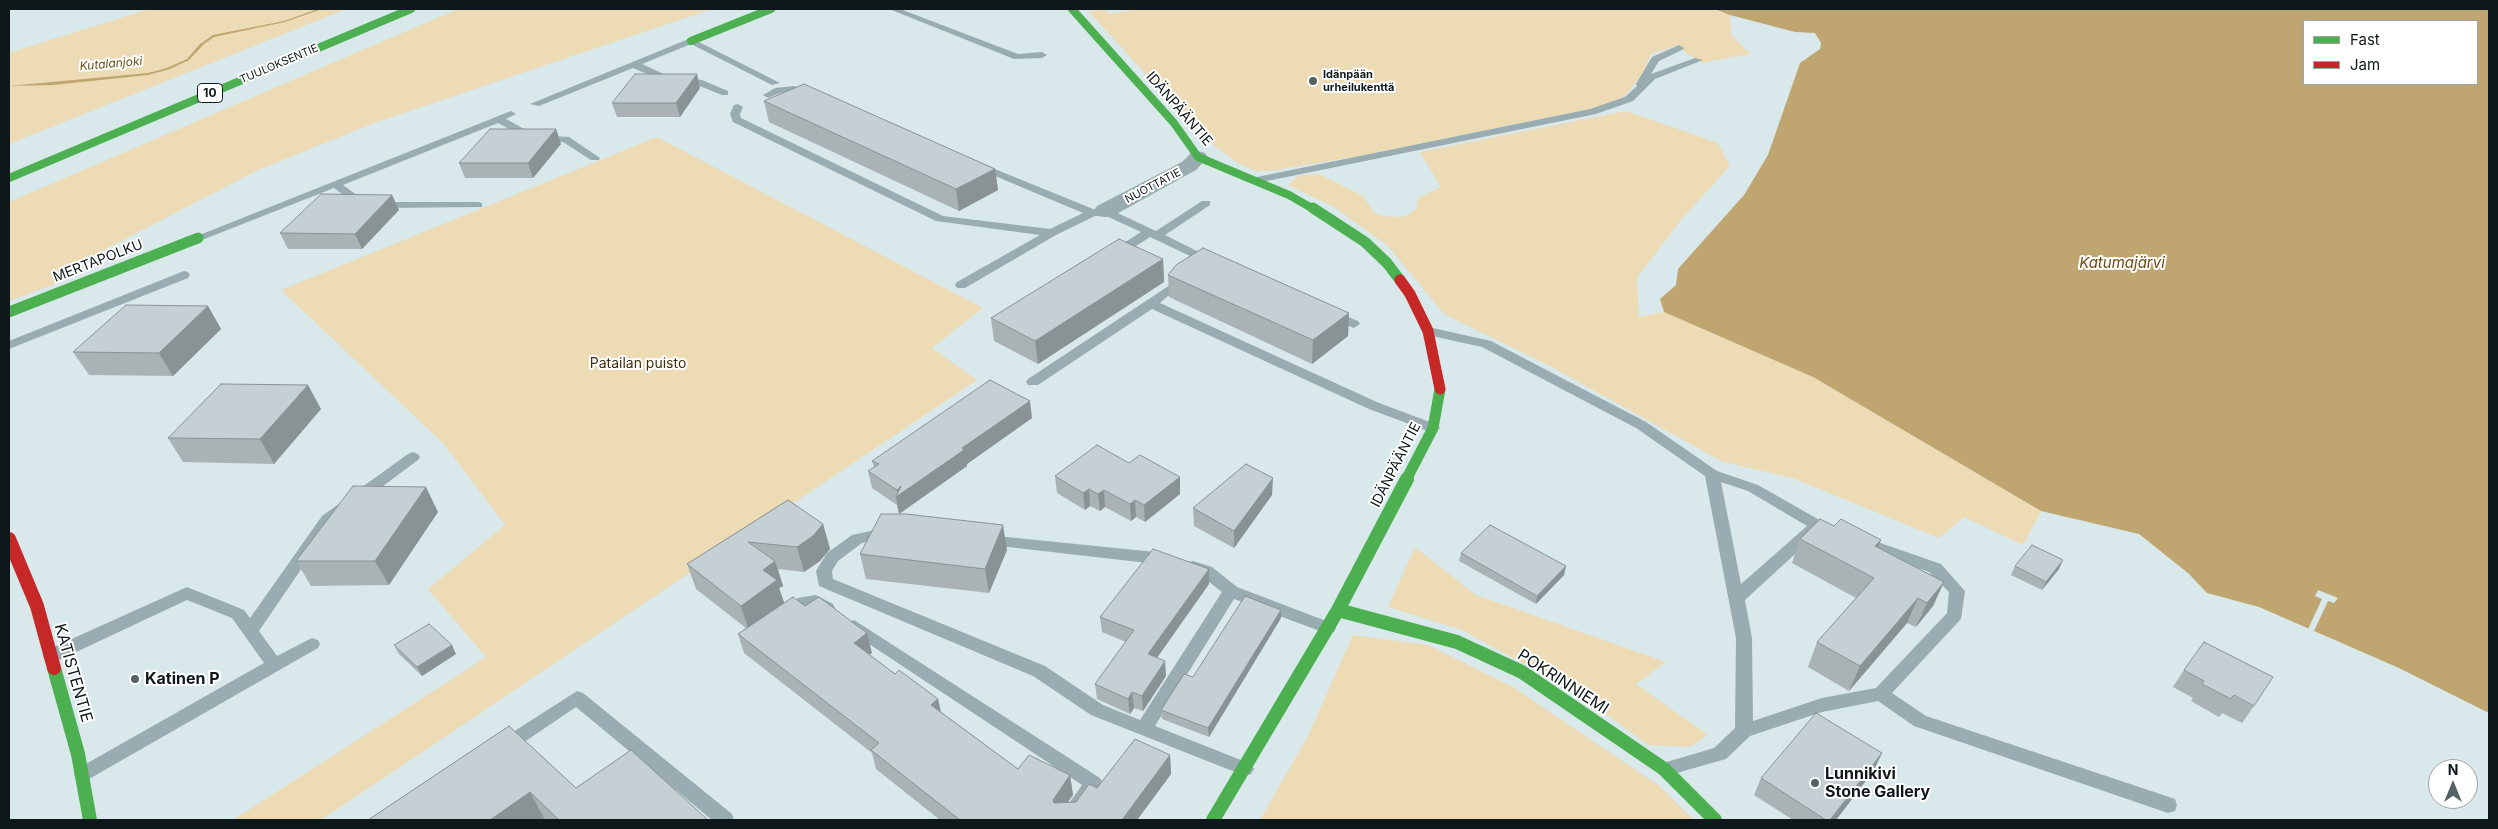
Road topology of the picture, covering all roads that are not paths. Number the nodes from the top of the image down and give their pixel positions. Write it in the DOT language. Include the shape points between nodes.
graph roads {
  1 [pos="411,9"];
  2 [pos="771,9"];
  3 [pos="893,9"];
  4 [pos="1072,9"];
  5 [pos="691,41"];
  6 [pos="1679,48"];
  7 [pos="1042,55"];
  8 [pos="1698,60"];
  9 [pos="634,64"];
  10 [pos="774,83"];
  11 [pos="1640,86"];
  12 [pos="725,93"];
  13 [pos="768,95"];
  14 [pos="817,98"];
  15 [pos="535,104"];
  16 [pos="738,107"];
  17 [pos="510,114"];
  18 [pos="498,119"];
  19 [pos="1198,157"];
  20 [pos="595,158"];
  21 [pos="973,163"];
  22 [pos="9,178"];
  23 [pos="1257,180"];
  24 [pos="335,184"];
  25 [pos="1206,204"];
  26 [pos="478,205"];
  27 [pos="1099,212"];
  28 [pos="1052,232"];
  29 [pos="1152,235"];
  30 [pos="198,238"];
  31 [pos="1107,259"];
  32 [pos="1219,264"];
  33 [pos="184,275"];
  34 [pos="961,285"];
  35 [pos="1170,289"];
  36 [pos="1151,304"];
  37 [pos="1318,308"];
  38 [pos="9,312"];
  39 [pos="1354,324"];
  40 [pos="1428,331"];
  41 [pos="9,345"];
  42 [pos="1033,382"];
  43 [pos="1433,428"];
  44 [pos="413,457"];
  45 [pos="1712,474"];
  46 [pos="1818,526"];
  47 [pos="905,532"];
  48 [pos="972,538"];
  49 [pos="9,539"];
  50 [pos="1231,591"];
  51 [pos="1736,598"];
  52 [pos="1338,610"];
  53 [pos="773,624"];
  54 [pos="1328,628"];
  55 [pos="250,631"];
  56 [pos="312,644"];
  57 [pos="51,656"];
  58 [pos="275,666"];
  59 [pos="1881,694"];
  60 [pos="1144,728"];
  61 [pos="1744,731"];
  62 [pos="494,753"];
  63 [pos="1245,769"];
  64 [pos="1664,769"];
  65 [pos="82,775"];
  66 [pos="2168,805"];
  67 [pos="90,820"];
  68 [pos="726,820"];
  69 [pos="1066,820"];
  70 [pos="1213,820"];
  71 [pos="1715,820"];
  1 -- 22 [label="main road, TUULOKSENTIE / 10"];
  2 -- 5 [label="main road"];
  3 -- 7 [label="lane" via="1017,57"];
  4 -- 19 [label="main road, IDÄNPÄÄNTIE" via="1174,123"];
  5 -- 9 [label="lane"];
  5 -- 10 [label="lane"];
  6 -- 11 [label="lane" via="1654,59"];
  8 -- 11 [label="lane" via="1652,77"];
  9 -- 12 [label="lane" via="668,80 699,82"];
  9 -- 15 [label="lane"];
  11 -- 23 [label="lane" via="1629,99 1592,112"];
  13 -- 14 [label="lane" via="794,88"];
  16 -- 28 [label="lane" via="737,120 940,219"];
  17 -- 18 [label="lane"];
  18 -- 20 [label="lane" via="533,138 565,139"];
  18 -- 24 [label="lane"];
  19 -- 23 [label="main road, IDÄNPÄÄNTIE"];
  19 -- 27 [label="street, NUOTTATIE" via="1189,166"];
  21 -- 27 [label="lane"];
  23 -- 40 [label="main road, IDÄNPÄÄNTIE" via="1330,218 1365,242 1387,263 1410,294"];
  24 -- 26 [label="lane" via="358,201 381,205"];
  24 -- 30 [label="lane"];
  25 -- 29 [label="lane"];
  27 -- 28 [label="lane"];
  27 -- 29 [label="lane"];
  28 -- 34 [label="lane"];
  29 -- 31 [label="lane"];
  29 -- 32 [label="lane"];
  30 -- 38 [label="main road, MERTAPOLKU"];
  33 -- 41 [label="lane"];
  35 -- 36 [label="lane"];
  36 -- 42 [label="lane"];
  36 -- 43 [label="lane" via="1374,406"];
  37 -- 39 [label="lane"];
  40 -- 43 [label="main road, IDÄNPÄÄNTIE" via="1440,389"];
  40 -- 45 [label="lane" via="1486,344 1641,425"];
  43 -- 52 [label="main road, IDÄNPÄÄNTIE"];
  44 -- 55 [label="lane" via="327,520"];
  45 -- 46 [label="lane" via="1753,488"];
  45 -- 51 [label="lane"];
  46 -- 51 [label="lane"];
  46 -- 59 [label="lane" via="1935,568 1957,591 1955,615"];
  47 -- 60 [label="lane" via="881,532 857,539 832,557 824,572 824,582 1039,671 1097,710"];
  48 -- 50 [label="lane" via="1169,559 1206,572"];
  49 -- 57 [label="main road, KATISTENTIE" via="37,606"];
  50 -- 54 [label="lane"];
  50 -- 60 [label="lane"];
  51 -- 61 [label="lane" via="1744,638"];
  52 -- 54 [label="main road, IDÄNPÄÄNTIE"];
  52 -- 64 [label="main road, POKRINNIEMI" via="1457,642 1522,672"];
  53 -- 69 [label="lane" via="804,602 816,601 1094,783"];
  54 -- 63 [label="main road, IDÄNPÄÄNTIE"];
  55 -- 57 [label="lane" via="238,614 187,593"];
  55 -- 58 [label="lane"];
  56 -- 58 [label="lane"];
  57 -- 65 [label="main road, KATISTENTIE"];
  58 -- 65 [label="lane"];
  59 -- 61 [label="lane" via="1822,705"];
  59 -- 66 [label="lane" via="1920,721"];
  60 -- 63 [label="lane"];
  61 -- 64 [label="lane" via="1720,754"];
  62 -- 68 [label="lane" via="577,698"];
  63 -- 70 [label="main road, IDÄNPÄÄNTIE"];
  64 -- 71 [label="main road, POKRINNIEMI"];
  65 -- 67 [label="main road, KATISTENTIE"];
}
